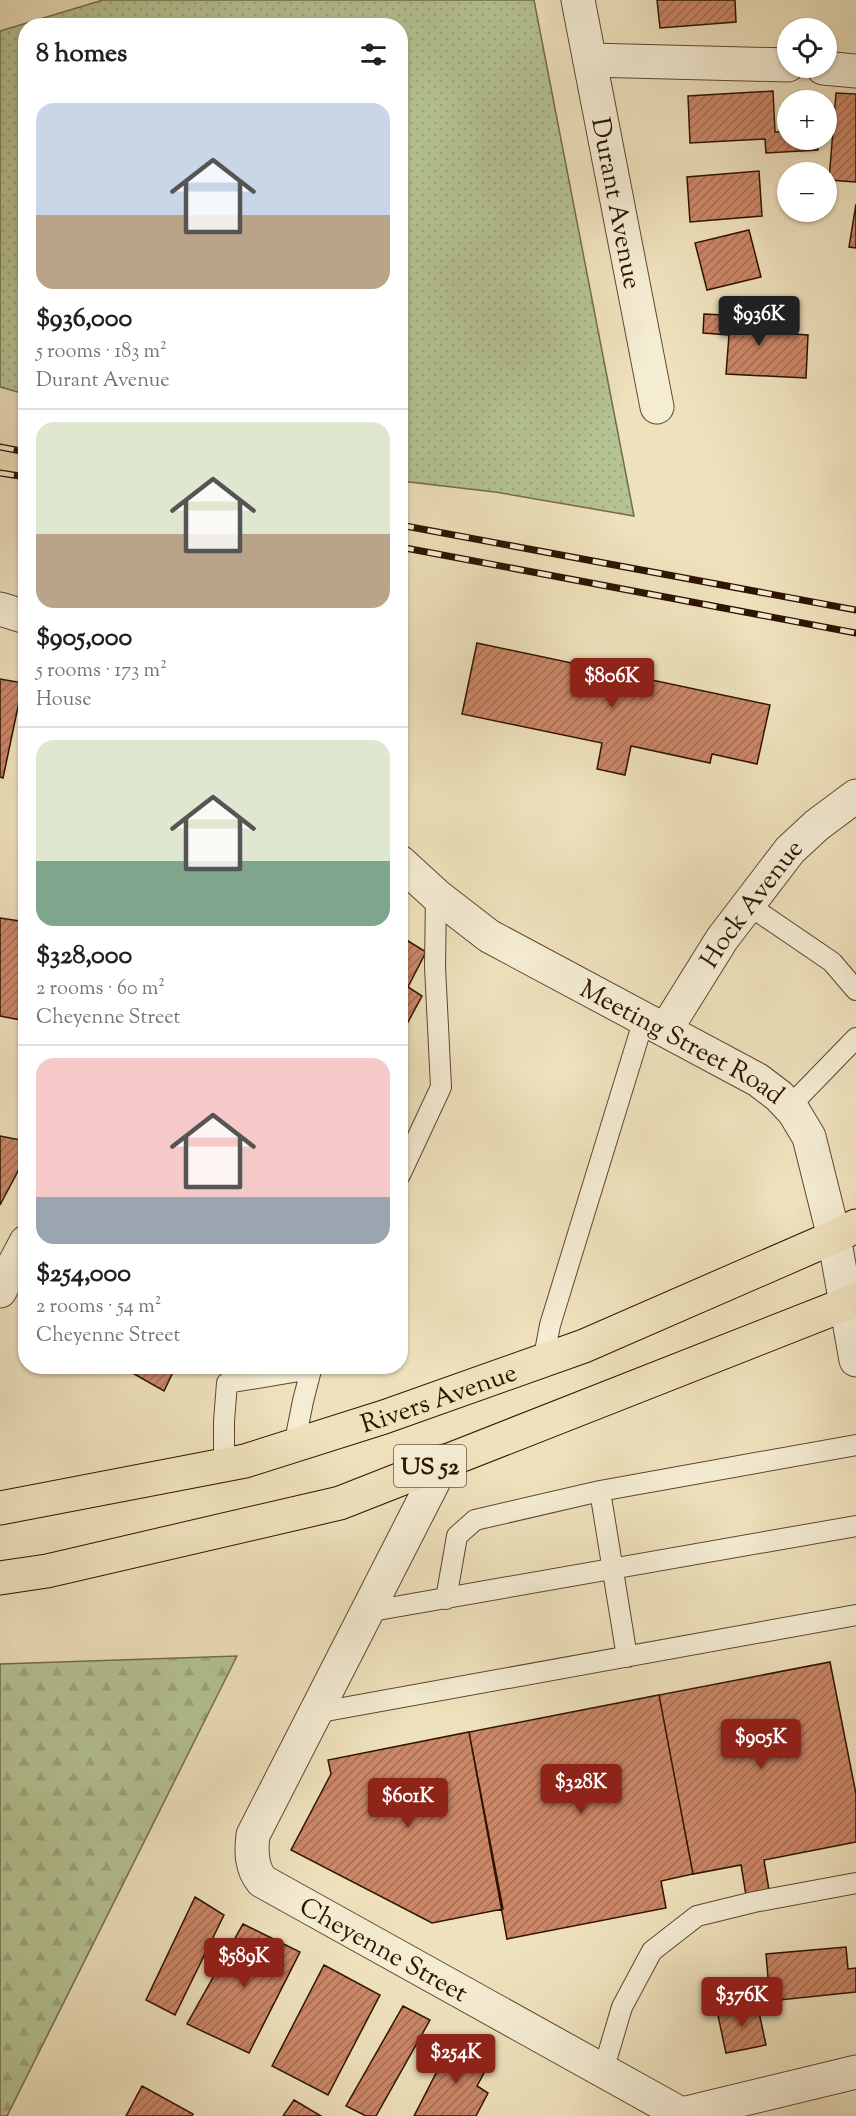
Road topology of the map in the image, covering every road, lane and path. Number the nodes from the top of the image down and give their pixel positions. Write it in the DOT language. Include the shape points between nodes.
graph roads {
  1 [pos="578,0"];
  2 [pos="590,60"];
  3 [pos="777,65"];
  4 [pos="837,69"];
  5 [pos="856,71"];
  6 [pos="657,407"];
  7 [pos="0,609"];
  8 [pos="18,615"];
  9 [pos="856,796"];
  10 [pos="408,869"];
  11 [pos="436,895"];
  12 [pos="747,904"];
  13 [pos="856,990"];
  14 [pos="655,1024"];
  15 [pos="856,1038"];
  16 [pos="789,1107"];
  17 [pos="408,1158"];
  18 [pos="845,1232"];
  19 [pos="18,1257"];
  20 [pos="0,1291"];
  21 [pos="851,1303"];
  22 [pos="856,1360"];
  23 [pos="543,1362"];
  24 [pos="278,1374"];
  25 [pos="311,1374"];
  26 [pos="856,1445"];
  27 [pos="294,1446"];
  28 [pos="444,1461"];
  29 [pos="224,1466"];
  30 [pos="600,1491"];
  31 [pos="0,1508"];
  32 [pos="856,1526"];
  33 [pos="613,1569"];
  34 [pos="0,1578"];
  35 [pos="446,1599"];
  36 [pos="366,1612"];
  37 [pos="856,1615"];
  38 [pos="627,1657"];
  39 [pos="315,1713"];
  40 [pos="856,1883"];
  41 [pos="603,2071"];
  42 [pos="856,2072"];
  43 [pos="678,2115"];
  1 -- 2 [label="street, Durant Avenue"];
  2 -- 3 [label="street"];
  2 -- 6 [label="street, Durant Avenue"];
  4 -- 5 [label="street"];
  7 -- 8 [label="street"];
  9 -- 12 [label="street, Hock Avenue" via="790,850"];
  10 -- 11 [label="street, Meeting Street Road"];
  11 -- 14 [label="street, Meeting Street Road" via="489,936"];
  11 -- 17 [label="lane" via="441,1087"];
  12 -- 13 [label="lane" via="832,963"];
  12 -- 14 [label="street, Hock Avenue"];
  14 -- 16 [label="street, Meeting Street Road" via="758,1080"];
  14 -- 23 [label="lane" via="550,1325"];
  15 -- 16 [label="lane"];
  16 -- 18 [label="street, Meeting Street Road" via="804,1125"];
  18 -- 21 [label="street, Meeting Street Road"];
  18 -- 23 [label="main road, Rivers Avenue / US 52"];
  19 -- 20 [label="street"];
  21 -- 22 [label="street"];
  21 -- 28 [label="main road, US 52"];
  23 -- 27 [label="main road, Rivers Avenue / US 52"];
  24 -- 29 [label="lane" via="227,1383"];
  25 -- 27 [label="lane"];
  26 -- 30 [label="lane"];
  27 -- 29 [label="main road, Rivers Avenue / US 52"];
  28 -- 34 [label="main road, US 52" via="340,1503 47,1571"];
  28 -- 36 [label="street"];
  29 -- 31 [label="main road, Rivers Avenue / US 52"];
  30 -- 33 [label="lane"];
  30 -- 35 [label="lane" via="475,1520 457,1536"];
  32 -- 33 [label="lane"];
  33 -- 35 [label="lane"];
  33 -- 38 [label="lane"];
  35 -- 36 [label="lane"];
  36 -- 39 [label="street"];
  37 -- 38 [label="lane"];
  38 -- 39 [label="lane"];
  39 -- 41 [label="street, Cheyenne Street" via="253,1835 256,1875"];
  40 -- 41 [label="lane" via="697,1916 652,1951 622,2007"];
  41 -- 43 [label="street, Cheyenne Street"];
  42 -- 43 [label="street"];
}
